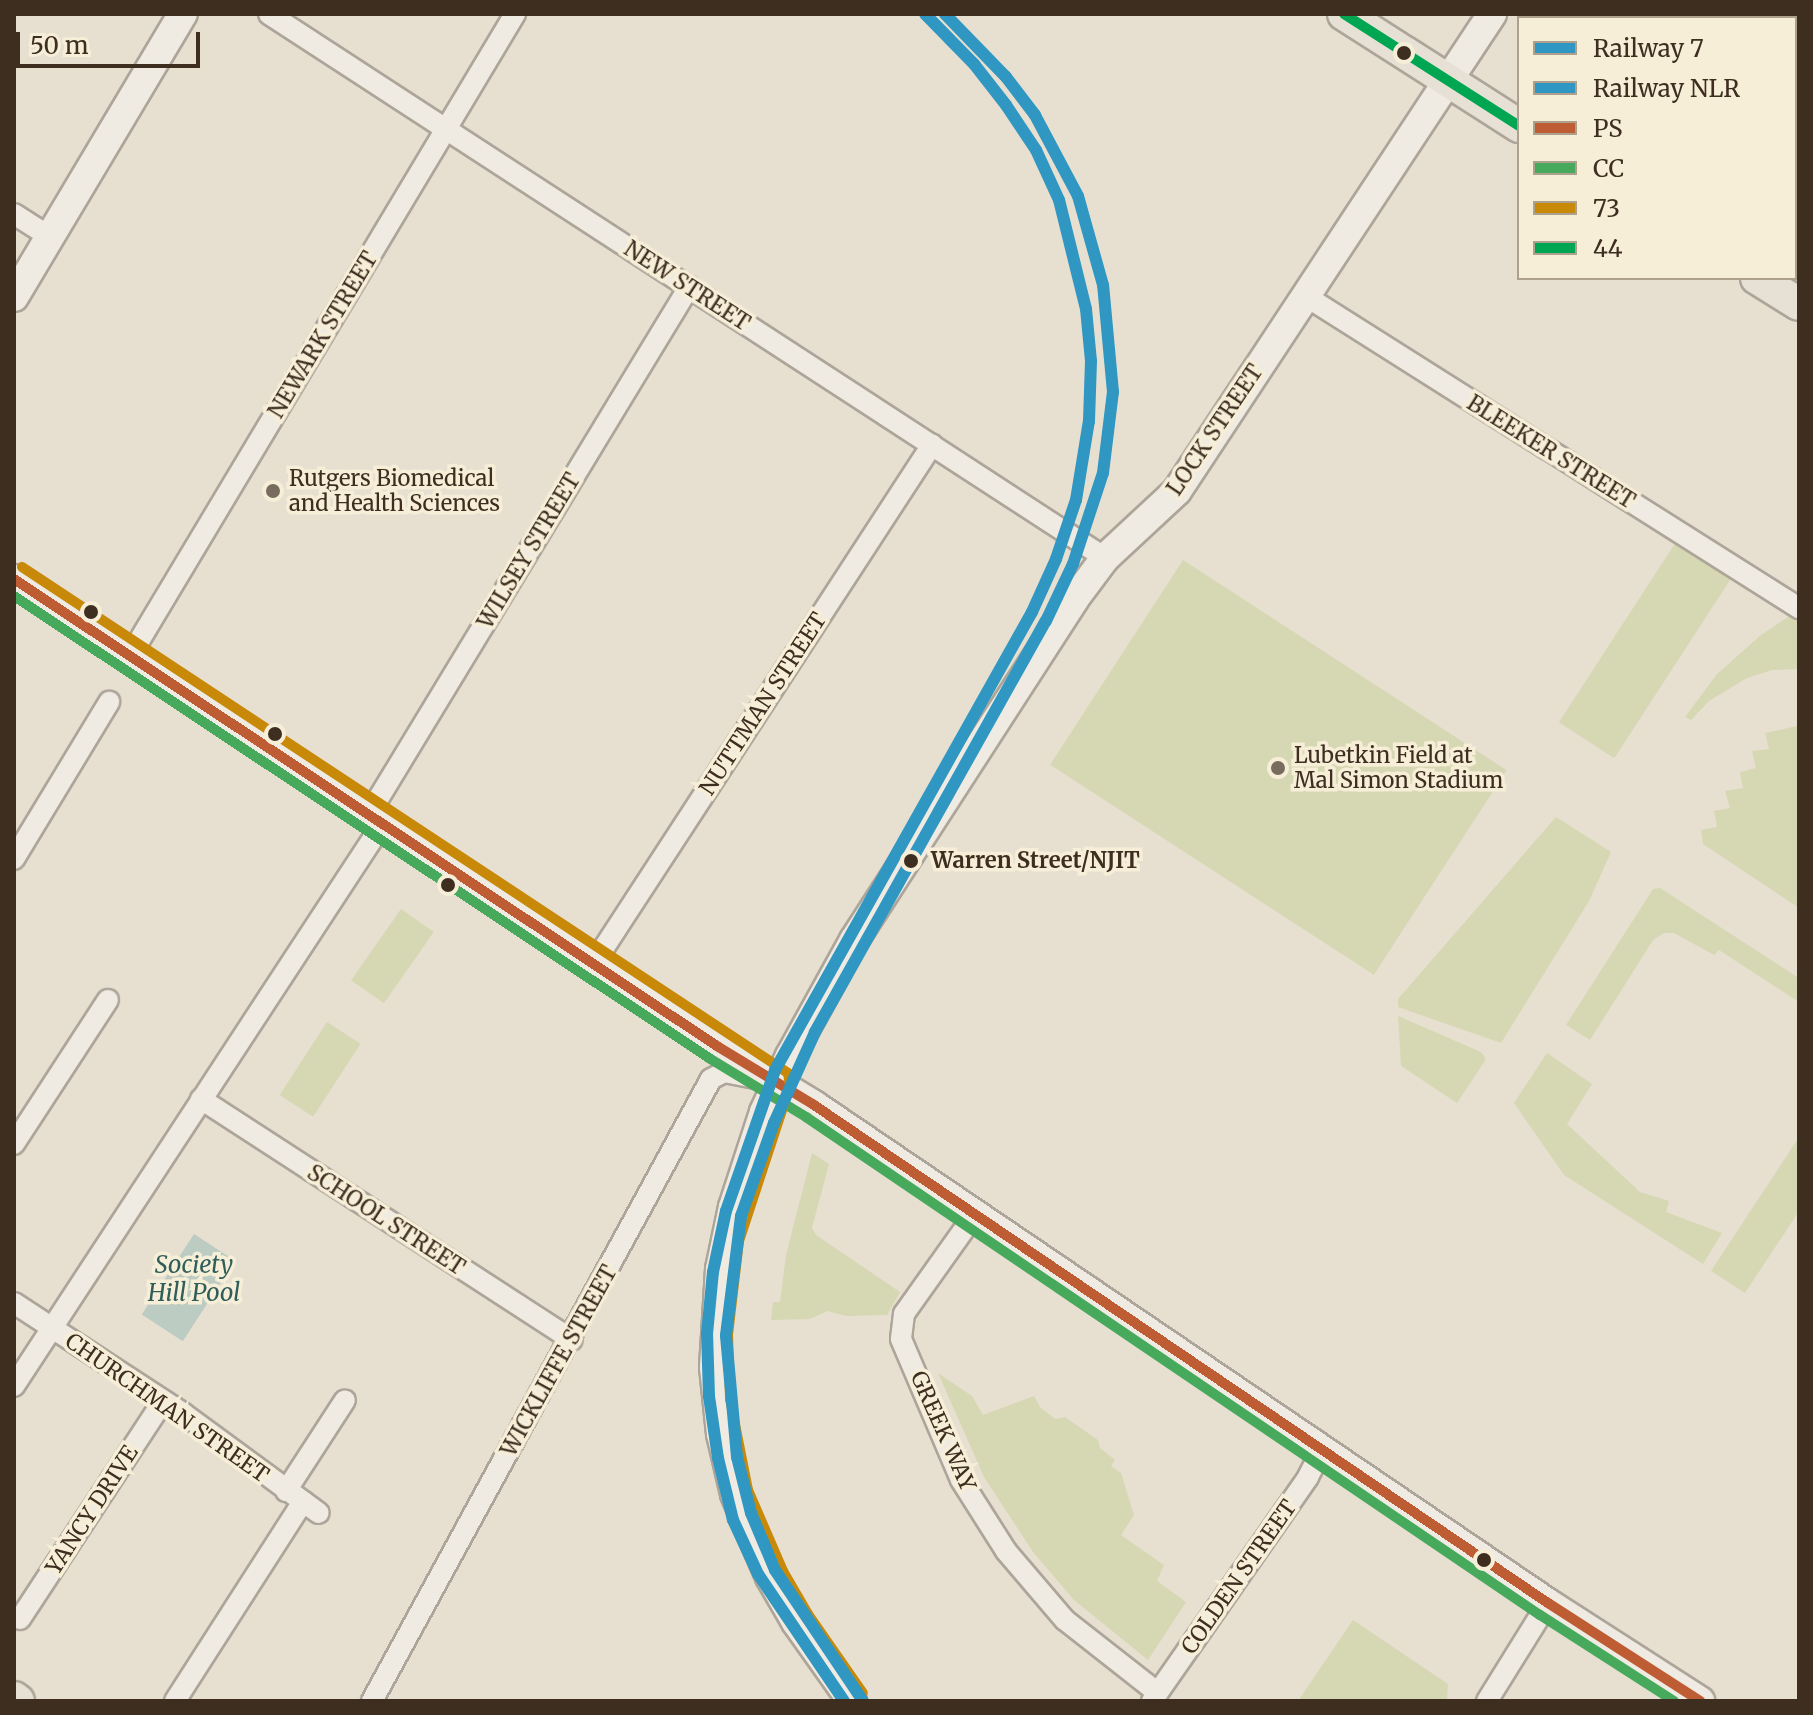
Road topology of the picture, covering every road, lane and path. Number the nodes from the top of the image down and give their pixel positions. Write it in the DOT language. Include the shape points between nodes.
graph roads {
  1 [pos="183,14"];
  2 [pos="269,14"];
  3 [pos="515,14"];
  4 [pos="1344,14"];
  5 [pos="1492,14"];
  6 [pos="1447,79"];
  7 [pos="1517,125"];
  8 [pos="445,131"];
  9 [pos="14,214"];
  10 [pos="50,237"];
  11 [pos="1760,280"];
  12 [pos="689,287"];
  13 [pos="1304,295"];
  14 [pos="14,297"];
  15 [pos="1799,304"];
  16 [pos="932,445"];
  17 [pos="1105,558"];
  18 [pos="14,579"];
  19 [pos="1799,608"];
  20 [pos="130,656"];
  21 [pos="109,702"];
  22 [pos="376,818"];
  23 [pos="14,859"];
  24 [pos="594,963"];
  25 [pos="108,1000"];
  26 [pos="777,1082"];
  27 [pos="201,1099"];
  28 [pos="14,1144"];
  29 [pos="975,1214"];
  30 [pos="14,1303"];
  31 [pos="52,1328"];
  32 [pos="572,1340"];
  33 [pos="14,1386"];
  34 [pos="345,1400"];
  35 [pos="163,1401"];
  36 [pos="1322,1450"];
  37 [pos="303,1502"];
  38 [pos="1548,1603"];
  39 [pos="20,1619"];
  40 [pos="1155,1697"];
  41 [pos="175,1701"];
  42 [pos="372,1701"];
  43 [pos="852,1701"];
  44 [pos="1487,1701"];
  45 [pos="1700,1701"];
  1 -- 10 [label="main road"];
  2 -- 8 [label="street, NEW STREET"];
  3 -- 8 [label="street, NEWARK STREET"];
  4 -- 6 [label="main road"];
  5 -- 6 [label="main road, LOCK STREET"];
  6 -- 7 [label="main road"];
  6 -- 13 [label="main road, LOCK STREET"];
  8 -- 12 [label="street, NEW STREET"];
  8 -- 20 [label="street, NEWARK STREET"];
  9 -- 10 [label="street"];
  10 -- 14 [label="main road"];
  11 -- 15 [label="main road"];
  12 -- 16 [label="street, NEW STREET"];
  12 -- 22 [label="street, WILSEY STREET"];
  13 -- 17 [label="main road, LOCK STREET" via="1177,491"];
  13 -- 19 [label="street, BLEEKER STREET"];
  16 -- 17 [label="street, NEW STREET"];
  16 -- 24 [label="street, NUTTMAN STREET"];
  17 -- 26 [label="main road, LOCK STREET" via="854,940"];
  18 -- 20 [label="main road"];
  20 -- 22 [label="main road"];
  21 -- 23 [label="street"];
  22 -- 24 [label="main road"];
  22 -- 27 [label="street, WILSEY STREET"];
  24 -- 26 [label="main road"];
  25 -- 28 [label="street"];
  26 -- 29 [label="main road"];
  26 -- 32 [label="street, WICKLIFFE STREET" via="724,1072 711,1079"];
  26 -- 43 [label="main road, LOCK STREET" via="725,1238 714,1333 716,1401 735,1494 757,1549 796,1622"];
  27 -- 31 [label="street, WILSEY STREET"];
  27 -- 32 [label="street, SCHOOL STREET"];
  29 -- 36 [label="main road"];
  29 -- 40 [label="street, GREEK WAY" via="904,1314 901,1339 961,1480 1006,1551 1065,1620"];
  30 -- 31 [label="street, CHURCHMAN STREET"];
  31 -- 33 [label="street, WILSEY STREET"];
  31 -- 35 [label="street, CHURCHMAN STREET"];
  32 -- 42 [label="street, WICKLIFFE STREET"];
  34 -- 37 [label="street"];
  35 -- 37 [label="street, CHURCHMAN STREET"];
  35 -- 39 [label="street, YANCY DRIVE"];
  36 -- 38 [label="main road"];
  36 -- 40 [label="street, COLDEN STREET"];
  37 -- 41 [label="street"];
  38 -- 44 [label="street"];
  38 -- 45 [label="main road"];
}
